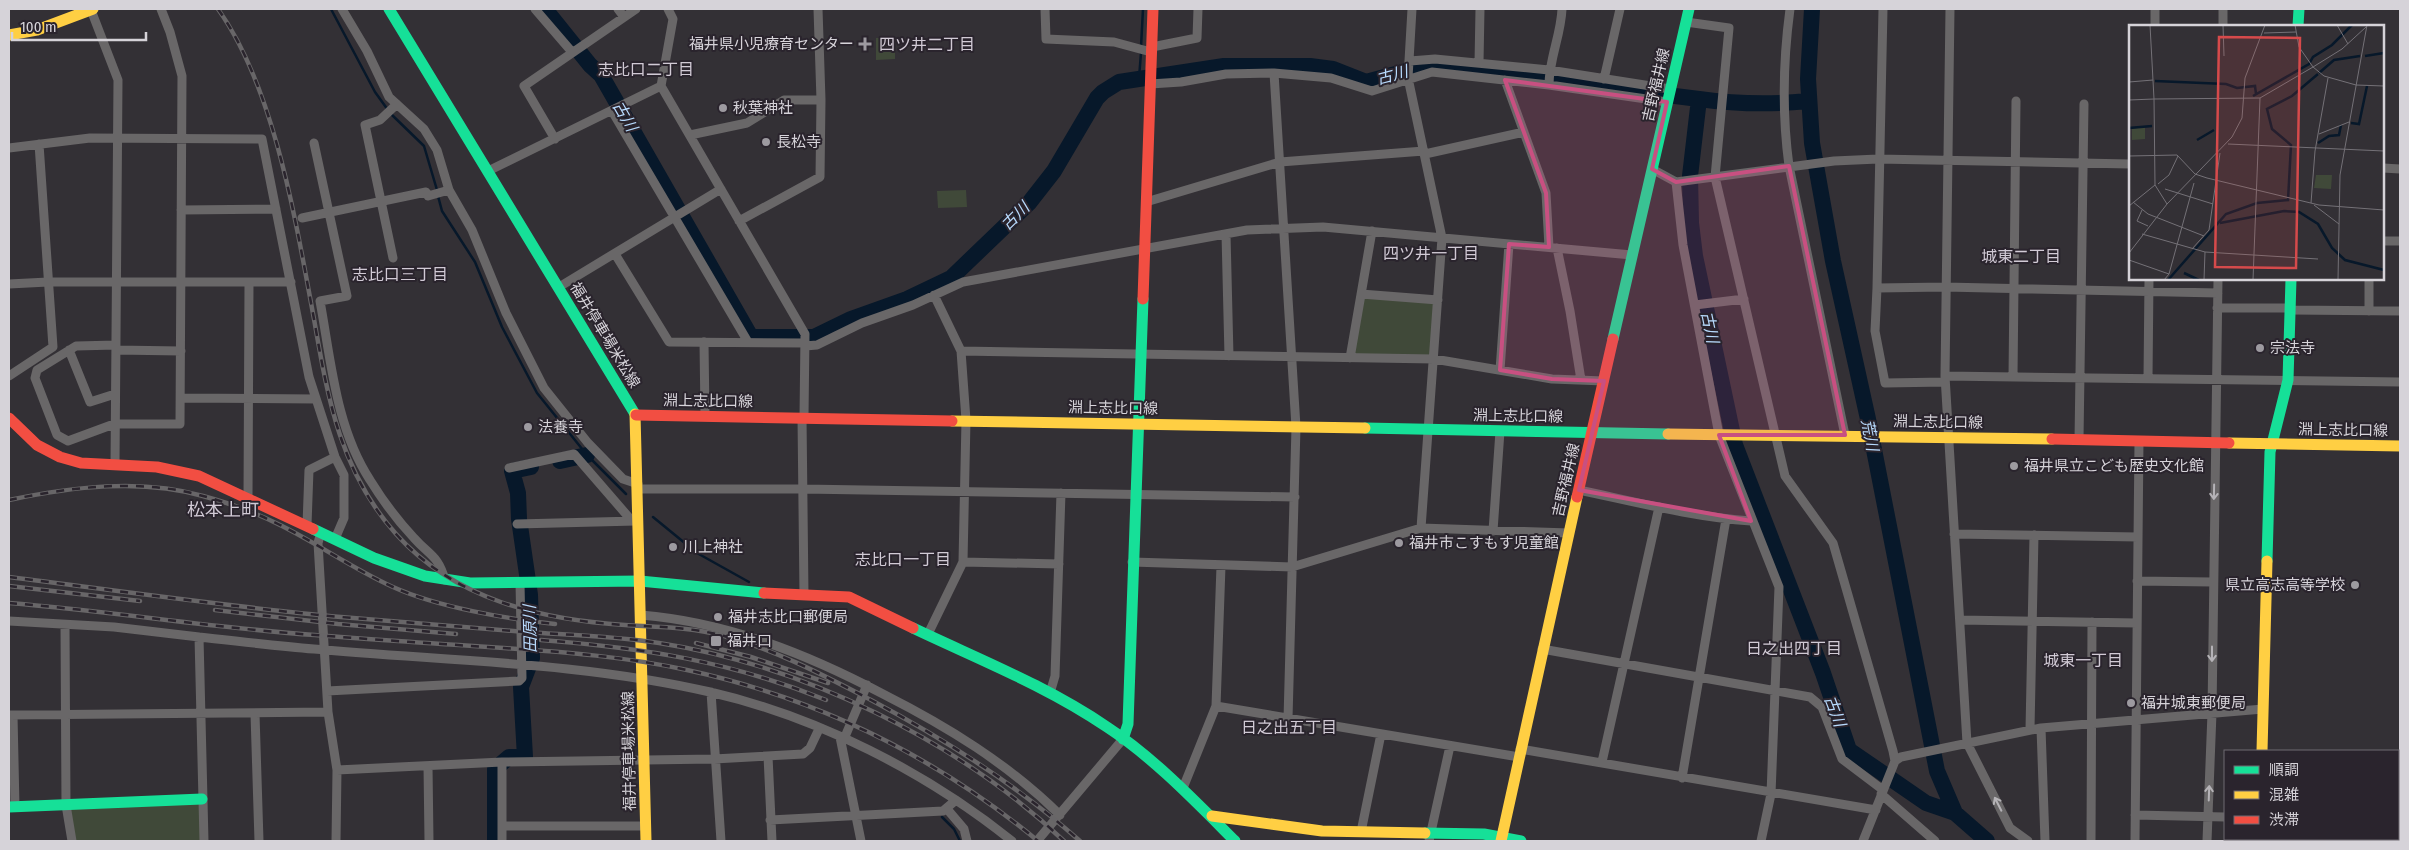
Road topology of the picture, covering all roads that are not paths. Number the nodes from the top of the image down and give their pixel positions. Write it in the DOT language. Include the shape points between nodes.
graph roads {
  1 [pos="92,9"];
  2 [pos="161,9"];
  3 [pos="342,9"];
  4 [pos="390,9"];
  5 [pos="535,9"];
  6 [pos="618,9"];
  7 [pos="636,9"];
  8 [pos="668,9"];
  9 [pos="818,9"];
  10 [pos="1045,9"];
  11 [pos="1153,9"];
  12 [pos="1198,9"];
  13 [pos="1412,9"];
  14 [pos="1480,9"];
  15 [pos="1562,9"];
  16 [pos="1620,9"];
  17 [pos="1689,9"];
  18 [pos="1790,9"];
  19 [pos="1883,9"];
  20 [pos="1950,9"];
  21 [pos="2155,9"];
  22 [pos="2223,9"];
  23 [pos="2299,9"];
  24 [pos="624,17"];
  25 [pos="1686,22"];
  26 [pos="2155,25"];
  27 [pos="2222,25"];
  28 [pos="2298,25"];
  29 [pos="9,35"];
  30 [pos="1152,49"];
  31 [pos="572,52"];
  32 [pos="1410,60"];
  33 [pos="1479,63"];
  34 [pos="1549,70"];
  35 [pos="1274,73"];
  36 [pos="1408,78"];
  37 [pos="1604,79"];
  38 [pos="1505,80"];
  39 [pos="1150,84"];
  40 [pos="1548,85"];
  41 [pos="661,86"];
  42 [pos="1670,89"];
  43 [pos="821,100"];
  44 [pos="2016,100"];
  45 [pos="1667,102"];
  46 [pos="397,104"];
  47 [pos="2084,104"];
  48 [pos="612,111"];
  49 [pos="1524,132"];
  50 [pos="690,136"];
  51 [pos="118,138"];
  52 [pos="182,138"];
  53 [pos="556,138"];
  54 [pos="39,144"];
  55 [pos="314,144"];
  56 [pos="9,148"];
  57 [pos="1424,153"];
  58 [pos="1878,159"];
  59 [pos="1947,161"];
  60 [pos="1280,162"];
  61 [pos="2016,162"];
  62 [pos="2083,164"];
  63 [pos="2129,164"];
  64 [pos="1788,166"];
  65 [pos="2384,168"];
  66 [pos="1652,169"];
  67 [pos="2400,169"];
  68 [pos="488,171"];
  69 [pos="1715,177"];
  70 [pos="1679,182"];
  71 [pos="721,189"];
  72 [pos="449,190"];
  73 [pos="382,201"];
  74 [pos="1146,202"];
  75 [pos="276,209"];
  76 [pos="181,210"];
  77 [pos="329,212"];
  78 [pos="675,217"];
  79 [pos="302,218"];
  80 [pos="739,221"];
  81 [pos="1284,227"];
  82 [pos="1372,231"];
  83 [pos="1226,234"];
  84 [pos="1442,238"];
  85 [pos="2384,241"];
  86 [pos="2400,241"];
  87 [pos="1509,244"];
  88 [pos="1553,247"];
  89 [pos="1144,250"];
  90 [pos="615,254"];
  91 [pos="1632,254"];
  92 [pos="393,258"];
  93 [pos="2149,280"];
  94 [pos="2218,280"];
  95 [pos="2291,280"];
  96 [pos="2370,280"];
  97 [pos="48,282"];
  98 [pos="117,282"];
  99 [pos="181,282"];
  100 [pos="291,282"];
  101 [pos="249,283"];
  102 [pos="9,284"];
  103 [pos="559,287"];
  104 [pos="1945,287"];
  105 [pos="1877,288"];
  106 [pos="2014,288"];
  107 [pos="2082,290"];
  108 [pos="2149,291"];
  109 [pos="2218,293"];
  110 [pos="1361,294"];
  111 [pos="934,295"];
  112 [pos="1744,299"];
  113 [pos="1438,300"];
  114 [pos="1697,305"];
  115 [pos="2217,308"];
  116 [pos="2291,309"];
  117 [pos="2369,311"];
  118 [pos="2400,311"];
  119 [pos="704,342"];
  120 [pos="748,342"];
  121 [pos="805,345"];
  122 [pos="116,348"];
  123 [pos="69,350"];
  124 [pos="181,350"];
  125 [pos="961,351"];
  126 [pos="1140,354"];
  127 [pos="1229,356"];
  128 [pos="1292,357"];
  129 [pos="1350,358"];
  130 [pos="1434,359"];
  131 [pos="1500,370"];
  132 [pos="9,376"];
  133 [pos="2013,377"];
  134 [pos="2080,378"];
  135 [pos="2148,378"];
  136 [pos="1945,379"];
  137 [pos="2216,379"];
  138 [pos="1581,380"];
  139 [pos="1604,380"];
  140 [pos="2288,380"];
  141 [pos="2400,382"];
  142 [pos="115,394"];
  143 [pos="180,398"];
  144 [pos="316,399"];
  145 [pos="248,400"];
  146 [pos="636,415"];
  147 [pos="705,416"];
  148 [pos="803,417"];
  149 [pos="9,418"];
  150 [pos="966,420"];
  151 [pos="114,424"];
  152 [pos="1138,424"];
  153 [pos="1296,427"];
  154 [pos="1430,430"];
  155 [pos="1500,430"];
  156 [pos="1592,432"];
  157 [pos="1727,435"];
  158 [pos="1776,435"];
  159 [pos="1845,435"];
  160 [pos="1947,438"];
  161 [pos="2079,440"];
  162 [pos="2139,441"];
  163 [pos="2215,443"];
  164 [pos="588,444"];
  165 [pos="2271,444"];
  166 [pos="2400,446"];
  167 [pos="577,454"];
  168 [pos="334,457"];
  169 [pos="115,465"];
  170 [pos="509,468"];
  171 [pos="638,486"];
  172 [pos="803,489"];
  173 [pos="1579,490"];
  174 [pos="964,492"];
  175 [pos="1061,493"];
  176 [pos="1135,494"];
  177 [pos="1295,496"];
  178 [pos="248,497"];
  179 [pos="1659,508"];
  180 [pos="1726,519"];
  181 [pos="635,521"];
  182 [pos="1751,521"];
  183 [pos="517,524"];
  184 [pos="307,525"];
  185 [pos="1421,528"];
  186 [pos="1493,531"];
  187 [pos="321,532"];
  188 [pos="1569,533"];
  189 [pos="1954,534"];
  190 [pos="2034,535"];
  191 [pos="2138,537"];
  192 [pos="335,539"];
  193 [pos="963,562"];
  194 [pos="1132,562"];
  195 [pos="1059,564"];
  196 [pos="1220,566"];
  197 [pos="1292,567"];
  198 [pos="445,580"];
  199 [pos="640,581"];
  200 [pos="2137,581"];
  201 [pos="2212,582"];
  202 [pos="520,583"];
  203 [pos="804,595"];
  204 [pos="640,615"];
  205 [pos="1960,620"];
  206 [pos="9,621"];
  207 [pos="2032,621"];
  208 [pos="2092,622"];
  209 [pos="2137,623"];
  210 [pos="65,625"];
  211 [pos="928,634"];
  212 [pos="199,637"];
  213 [pos="1542,649"];
  214 [pos="325,650"];
  215 [pos="524,664"];
  216 [pos="1625,664"];
  217 [pos="1700,678"];
  218 [pos="642,680"];
  219 [pos="867,685"];
  220 [pos="327,691"];
  221 [pos="1777,691"];
  222 [pos="712,692"];
  223 [pos="1050,693"];
  224 [pos="1836,703"];
  225 [pos="1216,706"];
  226 [pos="1824,707"];
  227 [pos="2263,709"];
  228 [pos="328,712"];
  229 [pos="2212,713"];
  230 [pos="200,714"];
  231 [pos="255,714"];
  232 [pos="11,715"];
  233 [pos="66,715"];
  234 [pos="1288,719"];
  235 [pos="2136,720"];
  236 [pos="2090,723"];
  237 [pos="2041,728"];
  238 [pos="819,729"];
  239 [pos="2030,729"];
  240 [pos="1381,734"];
  241 [pos="842,738"];
  242 [pos="1123,739"];
  243 [pos="1967,744"];
  244 [pos="1450,746"];
  245 [pos="2262,750"];
  246 [pos="1519,753"];
  247 [pos="768,756"];
  248 [pos="714,759"];
  249 [pos="644,761"];
  250 [pos="502,762"];
  251 [pos="1602,762"];
  252 [pos="1893,765"];
  253 [pos="428,766"];
  254 [pos="337,770"];
  255 [pos="1682,778"];
  256 [pos="1183,788"];
  257 [pos="1883,790"];
  258 [pos="1771,794"];
  259 [pos="202,799"];
  260 [pos="956,800"];
  261 [pos="66,805"];
  262 [pos="12,807"];
  263 [pos="947,809"];
  264 [pos="1876,810"];
  265 [pos="856,815"];
  266 [pos="1060,815"];
  267 [pos="2135,815"];
  268 [pos="1212,816"];
  269 [pos="2208,816"];
  270 [pos="2224,817"];
  271 [pos="770,820"];
  272 [pos="502,826"];
  273 [pos="645,826"];
  274 [pos="1361,832"];
  275 [pos="1430,837"];
  276 [pos="1502,840"];
  277 [pos="72,841"];
  278 [pos="204,841"];
  279 [pos="259,841"];
  280 [pos="336,841"];
  281 [pos="429,841"];
  282 [pos="502,841"];
  283 [pos="646,841"];
  284 [pos="721,841"];
  285 [pos="772,841"];
  286 [pos="861,841"];
  287 [pos="967,841"];
  288 [pos="1012,841"];
  289 [pos="1037,841"];
  290 [pos="1235,841"];
  291 [pos="1521,841"];
  292 [pos="1761,841"];
  293 [pos="1863,841"];
  294 [pos="1935,841"];
  295 [pos="2028,841"];
  296 [pos="2045,841"];
  297 [pos="2091,841"];
  298 [pos="2134,841"];
  299 [pos="2207,841"];
  1 -- 29 [label="main road" via="37,30"];
  1 -- 51 [label="street" via="118,80"];
  2 -- 52 [label="street" via="182,76"];
  3 -- 46 [label="street" via="389,97"];
  4 -- 68 [label="main road, 福井停車場米松線"];
  5 -- 31 [label="street"];
  6 -- 24 [label="street"];
  7 -- 24 [label="street"];
  8 -- 41 [label="street" via="673,19"];
  9 -- 43 [label="street"];
  10 -- 30 [label="street" via="1046,40 1114,42"];
  11 -- 30 [label="main road"];
  12 -- 30 [label="street" via="1197,38"];
  13 -- 32 [label="street"];
  14 -- 33 [label="street"];
  15 -- 34 [label="street"];
  16 -- 37 [label="street"];
  17 -- 25 [label="main road, 吉野福井線"];
  18 -- 64 [label="street" via="1784,90"];
  19 -- 58 [label="street"];
  20 -- 59 [label="street"];
  21 -- 26 [label="street"];
  22 -- 27 [label="street"];
  23 -- 28 [label="main road"];
  24 -- 31 [label="street"];
  25 -- 42 [label="main road, 吉野福井線"];
  25 -- 69 [label="street" via="1729,28"];
  30 -- 39 [label="main road"];
  31 -- 53 [label="street" via="524,86"];
  32 -- 33 [label="street"];
  32 -- 36 [label="street"];
  33 -- 34 [label="street"];
  34 -- 37 [label="street"];
  34 -- 40 [label="street"];
  35 -- 36 [label="street" via="1331,78 1372,91"];
  35 -- 39 [label="street" via="1226,74"];
  35 -- 60 [label="street"];
  36 -- 38 [label="street" via="1432,72"];
  36 -- 57 [label="street"];
  37 -- 42 [label="street"];
  38 -- 40 [label="street"];
  38 -- 49 [label="street"];
  39 -- 74 [label="main road"];
  40 -- 45 [label="street"];
  41 -- 48 [label="street"];
  41 -- 50 [label="street"];
  42 -- 45 [label="main road, 吉野福井線"];
  43 -- 50 [label="street" via="784,100 747,123"];
  43 -- 80 [label="street" via="820,177"];
  44 -- 61 [label="street"];
  45 -- 66 [label="main road, 吉野福井線"];
  46 -- 72 [label="street" via="424,129"];
  46 -- 73 [label="street" via="380,120 365,125"];
  47 -- 62 [label="street"];
  48 -- 53 [label="street"];
  48 -- 78 [label="street"];
  49 -- 57 [label="street"];
  49 -- 88 [label="street" via="1546,193"];
  50 -- 71 [label="street"];
  51 -- 52 [label="street"];
  51 -- 54 [label="street"];
  51 -- 98 [label="street"];
  52 -- 75 [label="street" via="262,139"];
  52 -- 76 [label="street"];
  53 -- 68 [label="street"];
  54 -- 56 [label="street"];
  54 -- 97 [label="street"];
  55 -- 77 [label="street"];
  57 -- 60 [label="street"];
  57 -- 84 [label="street"];
  58 -- 59 [label="street"];
  58 -- 64 [label="street"];
  58 -- 105 [label="street"];
  59 -- 61 [label="street"];
  59 -- 104 [label="street"];
  60 -- 74 [label="street"];
  60 -- 81 [label="street"];
  61 -- 62 [label="street"];
  61 -- 106 [label="street"];
  62 -- 63 [label="street"];
  62 -- 107 [label="street"];
  64 -- 69 [label="street"];
  64 -- 159 [label="street"];
  65 -- 67 [label="street"];
  66 -- 70 [label="street"];
  66 -- 91 [label="main road, 吉野福井線"];
  68 -- 103 [label="main road, 福井停車場米松線"];
  69 -- 70 [label="street"];
  69 -- 112 [label="street"];
  70 -- 114 [label="street" via="1683,245"];
  71 -- 78 [label="street"];
  71 -- 80 [label="street"];
  72 -- 73 [label="street" via="428,196 426,192"];
  72 -- 164 [label="street" via="472,230 506,313 544,388"];
  73 -- 77 [label="street"];
  73 -- 92 [label="street"];
  74 -- 89 [label="main road"];
  75 -- 76 [label="street"];
  75 -- 100 [label="street"];
  76 -- 99 [label="street"];
  77 -- 79 [label="street"];
  77 -- 198 [label="street" via="347,296 320,301 344,420 369,479 415,540 438,560"];
  78 -- 90 [label="street"];
  78 -- 120 [label="street"];
  80 -- 121 [label="street" via="805,334"];
  81 -- 82 [label="street"];
  81 -- 83 [label="street"];
  81 -- 128 [label="street"];
  82 -- 84 [label="street"];
  82 -- 110 [label="street"];
  83 -- 89 [label="street"];
  83 -- 127 [label="street"];
  84 -- 87 [label="street"];
  84 -- 113 [label="street"];
  85 -- 86 [label="street"];
  87 -- 88 [label="street"];
  87 -- 131 [label="street"];
  88 -- 91 [label="street"];
  88 -- 138 [label="street" via="1570,311"];
  89 -- 111 [label="street" via="963,282"];
  89 -- 126 [label="main road"];
  90 -- 103 [label="street"];
  90 -- 119 [label="street" via="669,342"];
  91 -- 139 [label="main road, 吉野福井線"];
  93 -- 108 [label="street"];
  94 -- 109 [label="street"];
  95 -- 116 [label="main road"];
  96 -- 117 [label="street"];
  97 -- 98 [label="street"];
  97 -- 102 [label="street"];
  97 -- 132 [label="street" via="53,347"];
  98 -- 99 [label="street"];
  98 -- 122 [label="street"];
  99 -- 101 [label="street"];
  99 -- 124 [label="street"];
  100 -- 101 [label="street"];
  100 -- 144 [label="street"];
  101 -- 145 [label="street"];
  103 -- 146 [label="main road, 福井停車場米松線"];
  104 -- 105 [label="street"];
  104 -- 106 [label="street"];
  104 -- 136 [label="street"];
  105 -- 136 [label="street" via="1875,331 1885,383"];
  106 -- 107 [label="street"];
  106 -- 133 [label="street"];
  107 -- 108 [label="street"];
  107 -- 134 [label="street"];
  108 -- 109 [label="street"];
  108 -- 135 [label="street"];
  109 -- 115 [label="street"];
  110 -- 113 [label="street"];
  110 -- 129 [label="street"];
  111 -- 121 [label="street" via="862,322 817,345"];
  111 -- 125 [label="street"];
  112 -- 114 [label="street"];
  112 -- 158 [label="street"];
  113 -- 130 [label="street"];
  114 -- 157 [label="street"];
  115 -- 116 [label="street"];
  115 -- 137 [label="street"];
  116 -- 117 [label="street"];
  116 -- 140 [label="main road"];
  117 -- 118 [label="street"];
  119 -- 120 [label="street"];
  119 -- 147 [label="street"];
  120 -- 121 [label="street"];
  121 -- 148 [label="street"];
  122 -- 123 [label="street" via="76,346"];
  122 -- 124 [label="street"];
  122 -- 142 [label="street"];
  123 -- 142 [label="street" via="90,402"];
  123 -- 151 [label="street" via="36,370 35,378 57,435 68,441"];
  124 -- 143 [label="street"];
  125 -- 126 [label="street"];
  125 -- 150 [label="street"];
  126 -- 127 [label="street"];
  126 -- 152 [label="main road"];
  127 -- 128 [label="street"];
  128 -- 129 [label="street"];
  128 -- 153 [label="street"];
  129 -- 130 [label="street"];
  130 -- 131 [label="street"];
  130 -- 154 [label="street"];
  131 -- 138 [label="street" via="1552,379"];
  133 -- 134 [label="street"];
  133 -- 136 [label="street"];
  134 -- 135 [label="street"];
  134 -- 161 [label="street"];
  135 -- 137 [label="street"];
  136 -- 160 [label="street"];
  137 -- 140 [label="street"];
  137 -- 163 [label="street"];
  138 -- 139 [label="street"];
  139 -- 156 [label="main road, 吉野福井線"];
  140 -- 141 [label="street"];
  140 -- 165 [label="main road"];
  142 -- 151 [label="street"];
  143 -- 145 [label="street"];
  143 -- 151 [label="street" via="180,424"];
  144 -- 145 [label="street"];
  144 -- 168 [label="street"];
  145 -- 178 [label="street"];
  146 -- 147 [label="main road, 淵上志比口線"];
  146 -- 171 [label="main road, 福井停車場米松線"];
  147 -- 148 [label="main road, 淵上志比口線"];
  148 -- 150 [label="main road, 淵上志比口線"];
  148 -- 172 [label="street"];
  149 -- 169 [label="main road" via="37,445 60,457 81,463"];
  150 -- 152 [label="main road, 淵上志比口線"];
  150 -- 174 [label="street"];
  151 -- 169 [label="street"];
  152 -- 153 [label="main road, 淵上志比口線"];
  152 -- 176 [label="main road"];
  153 -- 154 [label="main road, 淵上志比口線"];
  153 -- 177 [label="street"];
  154 -- 155 [label="main road, 淵上志比口線"];
  154 -- 185 [label="street"];
  155 -- 156 [label="main road, 淵上志比口線"];
  155 -- 186 [label="street"];
  156 -- 157 [label="main road, 淵上志比口線"];
  156 -- 173 [label="main road, 吉野福井線"];
  157 -- 158 [label="main road, 淵上志比口線"];
  157 -- 182 [label="street"];
  158 -- 159 [label="main road, 淵上志比口線"];
  158 -- 252 [label="street" via="1785,476 1833,543"];
  159 -- 160 [label="main road, 淵上志比口線"];
  160 -- 161 [label="main road, 淵上志比口線"];
  160 -- 189 [label="street"];
  161 -- 162 [label="main road, 淵上志比口線"];
  162 -- 163 [label="main road, 淵上志比口線"];
  162 -- 191 [label="street"];
  163 -- 165 [label="main road, 淵上志比口線"];
  163 -- 201 [label="street, one-way"];
  164 -- 167 [label="street"];
  164 -- 171 [label="street" via="623,479"];
  165 -- 166 [label="main road, 淵上志比口線"];
  165 -- 227 [label="main road"];
  167 -- 170 [label="street"];
  167 -- 181 [label="street"];
  168 -- 184 [label="street" via="309,470"];
  168 -- 192 [label="street" via="344,475 344,518"];
  169 -- 178 [label="main road" via="177,470 211,480"];
  171 -- 172 [label="street"];
  171 -- 181 [label="main road, 福井停車場米松線"];
  172 -- 174 [label="street"];
  172 -- 203 [label="street"];
  173 -- 179 [label="street"];
  173 -- 188 [label="main road, 吉野福井線"];
  174 -- 175 [label="street"];
  174 -- 193 [label="street"];
  175 -- 176 [label="street"];
  175 -- 195 [label="street"];
  176 -- 177 [label="street"];
  176 -- 194 [label="main road"];
  177 -- 197 [label="street"];
  178 -- 184 [label="main road"];
  179 -- 180 [label="street"];
  179 -- 216 [label="street"];
  180 -- 182 [label="street"];
  180 -- 217 [label="street"];
  181 -- 183 [label="street"];
  181 -- 199 [label="main road, 福井停車場米松線"];
  182 -- 221 [label="street" via="1779,588"];
  184 -- 187 [label="main road"];
  185 -- 186 [label="street"];
  185 -- 197 [label="street"];
  186 -- 188 [label="street"];
  187 -- 192 [label="main road"];
  187 -- 214 [label="street" via="318,543"];
  188 -- 213 [label="main road, 吉野福井線"];
  189 -- 190 [label="street"];
  189 -- 205 [label="street"];
  190 -- 191 [label="street"];
  190 -- 207 [label="street"];
  191 -- 200 [label="street"];
  192 -- 198 [label="main road" via="395,567"];
  193 -- 195 [label="street"];
  193 -- 211 [label="street"];
  194 -- 196 [label="street"];
  194 -- 242 [label="main road" via="1128,724"];
  195 -- 223 [label="street" via="1055,676"];
  196 -- 197 [label="street"];
  196 -- 225 [label="street"];
  197 -- 234 [label="street"];
  198 -- 202 [label="main road"];
  199 -- 202 [label="main road"];
  199 -- 203 [label="main road"];
  199 -- 204 [label="main road, 福井停車場米松線"];
  200 -- 201 [label="street"];
  200 -- 209 [label="street"];
  201 -- 229 [label="street, one-way"];
  202 -- 215 [label="street"];
  203 -- 211 [label="main road" via="849,597"];
  204 -- 218 [label="main road, 福井停車場米松線"];
  204 -- 219 [label="street" via="685,620 752,637 817,661"];
  205 -- 207 [label="street"];
  205 -- 243 [label="street"];
  206 -- 210 [label="street"];
  207 -- 208 [label="street"];
  207 -- 239 [label="street"];
  208 -- 209 [label="street"];
  208 -- 236 [label="street"];
  209 -- 235 [label="street"];
  210 -- 212 [label="street"];
  210 -- 233 [label="street"];
  211 -- 223 [label="main road"];
  212 -- 214 [label="street"];
  212 -- 230 [label="street"];
  213 -- 216 [label="street"];
  213 -- 246 [label="main road, 吉野福井線"];
  214 -- 215 [label="street"];
  214 -- 220 [label="street"];
  215 -- 218 [label="street"];
  215 -- 220 [label="street" via="522,678 516,682"];
  216 -- 217 [label="street"];
  216 -- 251 [label="street"];
  217 -- 221 [label="street"];
  217 -- 255 [label="street"];
  218 -- 222 [label="street"];
  218 -- 249 [label="main road, 福井停車場米松線"];
  219 -- 241 [label="street"];
  219 -- 266 [label="street" via="984,751"];
  220 -- 228 [label="street"];
  221 -- 226 [label="street" via="1810,697"];
  221 -- 258 [label="street"];
  222 -- 238 [label="street"];
  222 -- 248 [label="street"];
  223 -- 242 [label="main road"];
  224 -- 226 [label="street"];
  225 -- 234 [label="street"];
  225 -- 256 [label="street"];
  226 -- 257 [label="street" via="1842,759"];
  227 -- 229 [label="street"];
  227 -- 245 [label="main road"];
  228 -- 231 [label="street"];
  228 -- 254 [label="street"];
  229 -- 235 [label="street"];
  269 -- 229 [label="street, one-way"];
  230 -- 231 [label="street"];
  230 -- 233 [label="street"];
  230 -- 259 [label="street"];
  231 -- 279 [label="street"];
  232 -- 233 [label="street"];
  232 -- 262 [label="street"];
  233 -- 261 [label="street"];
  234 -- 240 [label="street"];
  235 -- 236 [label="street"];
  235 -- 267 [label="street"];
  236 -- 237 [label="street"];
  236 -- 297 [label="street"];
  237 -- 239 [label="street"];
  237 -- 296 [label="street"];
  238 -- 241 [label="street"];
  238 -- 247 [label="street" via="810,748 802,754"];
  239 -- 243 [label="street"];
  240 -- 244 [label="street"];
  240 -- 274 [label="street"];
  241 -- 260 [label="street"];
  241 -- 265 [label="street"];
  242 -- 256 [label="main road"];
  242 -- 266 [label="street"];
  243 -- 252 [label="street" via="1912,755"];
  295 -- 243 [label="street, one-way" via="2010,828"];
  244 -- 246 [label="street"];
  244 -- 275 [label="street"];
  246 -- 251 [label="street"];
  246 -- 276 [label="main road, 吉野福井線"];
  247 -- 248 [label="street"];
  247 -- 271 [label="street"];
  248 -- 249 [label="street"];
  248 -- 284 [label="street"];
  249 -- 250 [label="street"];
  249 -- 273 [label="main road, 福井停車場米松線"];
  250 -- 253 [label="street"];
  250 -- 272 [label="street"];
  251 -- 255 [label="street"];
  252 -- 257 [label="street"];
  253 -- 254 [label="street"];
  253 -- 281 [label="street"];
  254 -- 280 [label="street"];
  255 -- 258 [label="street"];
  256 -- 268 [label="main road"];
  257 -- 264 [label="street"];
  257 -- 294 [label="street"];
  258 -- 264 [label="street"];
  258 -- 292 [label="street"];
  259 -- 261 [label="main road"];
  259 -- 278 [label="street"];
  260 -- 263 [label="street"];
  260 -- 288 [label="street"];
  261 -- 262 [label="main road"];
  261 -- 277 [label="street"];
  263 -- 265 [label="street"];
  263 -- 287 [label="street" via="964,829"];
  264 -- 293 [label="street"];
  265 -- 271 [label="street"];
  265 -- 286 [label="street"];
  266 -- 289 [label="street"];
  267 -- 269 [label="street"];
  267 -- 298 [label="street"];
  268 -- 274 [label="main road" via="1322,831"];
  268 -- 290 [label="main road"];
  269 -- 270 [label="street"];
  269 -- 299 [label="street"];
  271 -- 285 [label="street"];
  272 -- 273 [label="street"];
  272 -- 282 [label="street"];
  273 -- 283 [label="main road, 福井停車場米松線"];
  274 -- 275 [label="main road"];
  275 -- 276 [label="main road" via="1484,834"];
  276 -- 291 [label="main road"];
}
